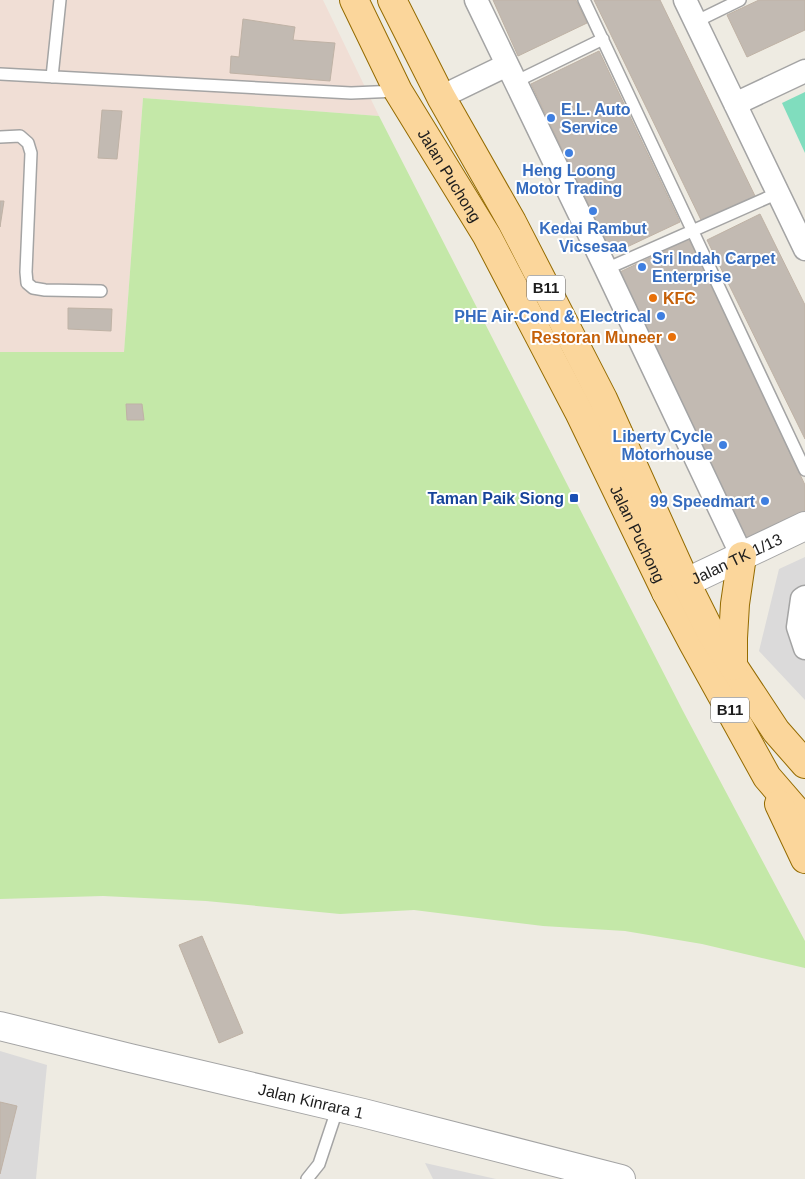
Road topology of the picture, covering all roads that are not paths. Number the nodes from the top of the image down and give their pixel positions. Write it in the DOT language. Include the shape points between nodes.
graph roads {
  1 [pos="60,0"];
  2 [pos="354,0"];
  3 [pos="392,0"];
  4 [pos="476,0"];
  5 [pos="584,0"];
  6 [pos="684,0"];
  7 [pos="740,0"];
  8 [pos="695,22"];
  9 [pos="602,39"];
  10 [pos="805,71"];
  11 [pos="0,74"];
  12 [pos="511,74"];
  13 [pos="52,77"];
  14 [pos="398,91"];
  15 [pos="441,97"];
  16 [pos="735,104"];
  17 [pos="0,137"];
  18 [pos="778,193"];
  19 [pos="693,231"];
  20 [pos="805,249"];
  21 [pos="606,269"];
  22 [pos="101,292"];
  23 [pos="805,470"];
  24 [pos="805,526"];
  25 [pos="742,556"];
  26 [pos="676,587"];
  27 [pos="805,597"];
  28 [pos="805,648"];
  29 [pos="733,666"];
  30 [pos="776,731"];
  31 [pos="805,764"];
  32 [pos="767,777"];
  33 [pos="805,786"];
  34 [pos="805,822"];
  35 [pos="805,859"];
  36 [pos="0,1026"];
  37 [pos="338,1107"];
  38 [pos="307,1179"];
  39 [pos="621,1179"];
  1 -- 13 [label="lane"];
  2 -- 14 [label="main road, Jalan Puchong / B11"];
  3 -- 15 [label="main road, Jalan Puchong / B11"];
  4 -- 12 [label="street"];
  5 -- 9 [label="lane"];
  6 -- 8 [label="street"];
  7 -- 8 [label="lane"];
  8 -- 16 [label="street"];
  9 -- 12 [label="lane"];
  9 -- 19 [label="lane"];
  10 -- 16 [label="street"];
  11 -- 13 [label="lane"];
  12 -- 15 [label="street"];
  12 -- 21 [label="street"];
  13 -- 14 [label="lane" via="351,93"];
  14 -- 26 [label="main road, Jalan Puchong / B11" via="486,236"];
  15 -- 26 [label="main road, Jalan Puchong / B11" via="512,222 602,399"];
  16 -- 18 [label="street"];
  17 -- 22 [label="lane" via="20,136 28,143 31,153 27,283 45,290"];
  18 -- 19 [label="lane"];
  18 -- 20 [label="street"];
  19 -- 21 [label="lane"];
  19 -- 23 [label="lane"];
  21 -- 25 [label="street"];
  24 -- 25 [label="street, Jalan TK 1/13"];
  25 -- 26 [label="street, Jalan TK 1/13"];
  25 -- 29 [label="main road" via="735,604"];
  26 -- 29 [label="main road, Jalan Puchong / B11"];
  26 -- 32 [label="main road, Jalan Puchong / B11" via="692,642"];
  27 -- 28 [label="street" via="798,627"];
  29 -- 30 [label="main road, Jalan Puchong / B11"];
  30 -- 31 [label="main road, Jalan Puchong / B11"];
  30 -- 33 [label="main road"];
  32 -- 34 [label="main road, Jalan Puchong / B11"];
  32 -- 35 [label="main road"];
  36 -- 37 [label="street, Jalan Kinrara 1"];
  37 -- 38 [label="lane" via="319,1164"];
  37 -- 39 [label="street, Jalan Kinrara 1"];
}
